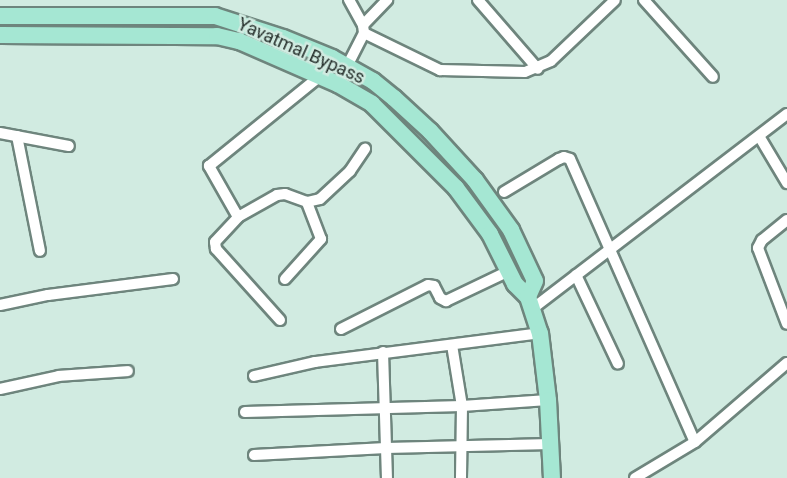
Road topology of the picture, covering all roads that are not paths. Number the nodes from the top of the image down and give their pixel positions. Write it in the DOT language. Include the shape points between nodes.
graph roads {
  1 [pos="349,0"];
  2 [pos="387,0"];
  3 [pos="478,0"];
  4 [pos="615,0"];
  5 [pos="644,0"];
  6 [pos="0,16"];
  7 [pos="363,29"];
  8 [pos="0,35"];
  9 [pos="328,56"];
  10 [pos="346,66"];
  11 [pos="538,69"];
  12 [pos="320,76"];
  13 [pos="713,77"];
  14 [pos="338,84"];
  15 [pos="787,114"];
  16 [pos="0,133"];
  17 [pos="17,136"];
  18 [pos="759,136"];
  19 [pos="69,146"];
  20 [pos="365,149"];
  21 [pos="787,183"];
  22 [pos="504,192"];
  23 [pos="307,202"];
  24 [pos="238,217"];
  25 [pos="787,220"];
  26 [pos="610,248"];
  27 [pos="39,250"];
  28 [pos="509,271"];
  29 [pos="576,275"];
  30 [pos="173,279"];
  31 [pos="285,279"];
  32 [pos="530,303"];
  33 [pos="0,305"];
  34 [pos="280,320"];
  35 [pos="787,324"];
  36 [pos="341,330"];
  37 [pos="540,333"];
  38 [pos="453,345"];
  39 [pos="383,352"];
  40 [pos="787,363"];
  41 [pos="618,364"];
  42 [pos="128,371"];
  43 [pos="254,376"];
  44 [pos="0,389"];
  45 [pos="549,400"];
  46 [pos="385,406"];
  47 [pos="462,406"];
  48 [pos="245,412"];
  49 [pos="695,442"];
  50 [pos="551,444"];
  51 [pos="462,446"];
  52 [pos="386,448"];
  53 [pos="254,455"];
  54 [pos="387,478"];
  55 [pos="461,478"];
  56 [pos="552,478"];
  57 [pos="635,478"];
  1 -- 7 [label="street"];
  2 -- 7 [label="street"];
  3 -- 11 [label="street"];
  4 -- 11 [label="street"];
  5 -- 13 [label="street"];
  6 -- 9 [label="main road, Yavatmal Bypass" via="215,16"];
  7 -- 10 [label="street"];
  7 -- 11 [label="street" via="429,66 451,73 515,74"];
  8 -- 12 [label="main road, Yavatmal Bypass" via="217,36 239,41"];
  9 -- 10 [label="main road, Yavatmal Bypass"];
  9 -- 12 [label="street"];
  10 -- 14 [label="street"];
  10 -- 32 [label="main road, Yavatmal Bypass" via="394,98 475,180 511,230 535,281"];
  12 -- 14 [label="main road, Yavatmal Bypass"];
  12 -- 24 [label="street" via="209,166"];
  14 -- 28 [label="main road, Yavatmal Bypass" via="372,104 456,188 489,234"];
  15 -- 18 [label="street"];
  16 -- 17 [label="street"];
  17 -- 19 [label="street"];
  17 -- 27 [label="street"];
  18 -- 21 [label="street"];
  18 -- 26 [label="street"];
  20 -- 23 [label="street" via="350,171 320,199"];
  22 -- 26 [label="street" via="559,159 570,159"];
  23 -- 24 [label="street" via="281,194"];
  23 -- 31 [label="street" via="321,239"];
  24 -- 34 [label="street" via="214,245"];
  25 -- 35 [label="street" via="758,248"];
  26 -- 29 [label="street"];
  26 -- 49 [label="street"];
  28 -- 32 [label="main road, Yavatmal Bypass"];
  28 -- 36 [label="street" via="446,301 434,286 428,285"];
  29 -- 32 [label="street"];
  29 -- 41 [label="street"];
  30 -- 33 [label="street"];
  32 -- 37 [label="main road, Yavatmal Bypass"];
  37 -- 38 [label="street"];
  37 -- 45 [label="main road, Yavatmal Bypass"];
  38 -- 39 [label="street"];
  38 -- 47 [label="street"];
  39 -- 43 [label="street"];
  39 -- 46 [label="street"];
  40 -- 49 [label="street"];
  42 -- 44 [label="street" via="59,376"];
  45 -- 47 [label="street"];
  45 -- 50 [label="main road, Yavatmal Bypass"];
  46 -- 47 [label="street"];
  46 -- 48 [label="street"];
  46 -- 52 [label="street"];
  47 -- 51 [label="street"];
  49 -- 57 [label="street"];
  50 -- 51 [label="street"];
  50 -- 56 [label="main road, Yavatmal Bypass"];
  51 -- 52 [label="street"];
  51 -- 55 [label="street"];
  52 -- 53 [label="street"];
  52 -- 54 [label="street"];
}
